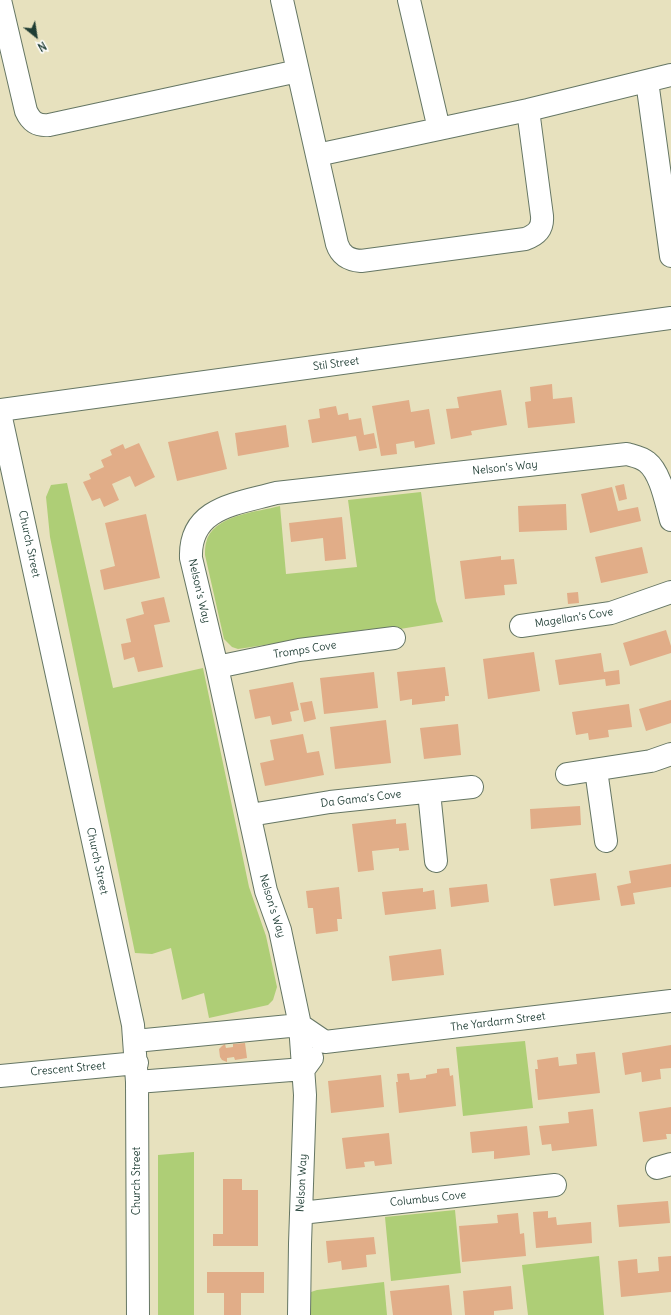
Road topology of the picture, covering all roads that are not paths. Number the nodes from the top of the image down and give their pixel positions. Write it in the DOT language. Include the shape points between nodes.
graph roads {
  1 [pos="0,0"];
  2 [pos="282,0"];
  3 [pos="410,0"];
  4 [pos="298,70"];
  5 [pos="671,75"];
  6 [pos="646,81"];
  7 [pos="528,110"];
  8 [pos="439,129"];
  9 [pos="317,155"];
  10 [pos="671,256"];
  11 [pos="671,318"];
  12 [pos="0,410"];
  13 [pos="0,413"];
  14 [pos="671,520"];
  15 [pos="671,592"];
  16 [pos="522,626"];
  17 [pos="394,638"];
  18 [pos="217,667"];
  19 [pos="671,754"];
  20 [pos="596,770"];
  21 [pos="567,774"];
  22 [pos="472,787"];
  23 [pos="429,792"];
  24 [pos="250,815"];
  25 [pos="606,841"];
  26 [pos="436,861"];
  27 [pos="671,1001"];
  28 [pos="300,1025"];
  29 [pos="135,1041"];
  30 [pos="325,1042"];
  31 [pos="303,1060"];
  32 [pos="137,1072"];
  33 [pos="0,1076"];
  34 [pos="555,1185"];
  35 [pos="301,1213"];
  36 [pos="138,1315"];
  37 [pos="299,1315"];
  1 -- 4 [label="street" via="26,111 34,123 41,126"];
  2 -- 4 [label="street"];
  3 -- 8 [label="street"];
  4 -- 9 [label="street"];
  5 -- 6 [label="street"];
  6 -- 7 [label="street"];
  6 -- 10 [label="street"];
  7 -- 8 [label="street"];
  7 -- 9 [label="street" via="542,222 536,233 525,239 354,261 339,249"];
  8 -- 9 [label="street"];
  11 -- 12 [label="street, Stil Street"];
  13 -- 29 [label="street, Church Street"];
  14 -- 18 [label="street, Nelson’s Way" via="659,480 652,467 641,458 627,454 276,493 223,508 202,521 195,531 190,549"];
  15 -- 16 [label="street, Magellan’s Cove" via="611,613"];
  17 -- 18 [label="street, Tromps Cove" via="299,650"];
  18 -- 24 [label="street, Nelson’s Way"];
  19 -- 20 [label="street" via="651,761"];
  20 -- 21 [label="street"];
  20 -- 25 [label="street"];
  22 -- 23 [label="street, Da Gama’s Cove"];
  23 -- 24 [label="street, Da Gama’s Cove" via="330,802"];
  23 -- 26 [label="street"];
  24 -- 28 [label="street, Nelson’s Way" via="266,891 280,930"];
  27 -- 30 [label="street, The Yardarm Street"];
  28 -- 29 [label="street"];
  28 -- 30 [label="street"];
  28 -- 31 [label="street, Nelson’s Way"];
  29 -- 32 [label="street, Church Street"];
  30 -- 31 [label="street"];
  31 -- 32 [label="street"];
  31 -- 35 [label="street, Nelson Way" via="305,1119"];
  32 -- 33 [label="street, Crescent Street"];
  32 -- 36 [label="street, Church Street"];
  34 -- 35 [label="street, Columbus Cove"];
  35 -- 37 [label="street, Nelson Way"];
}
